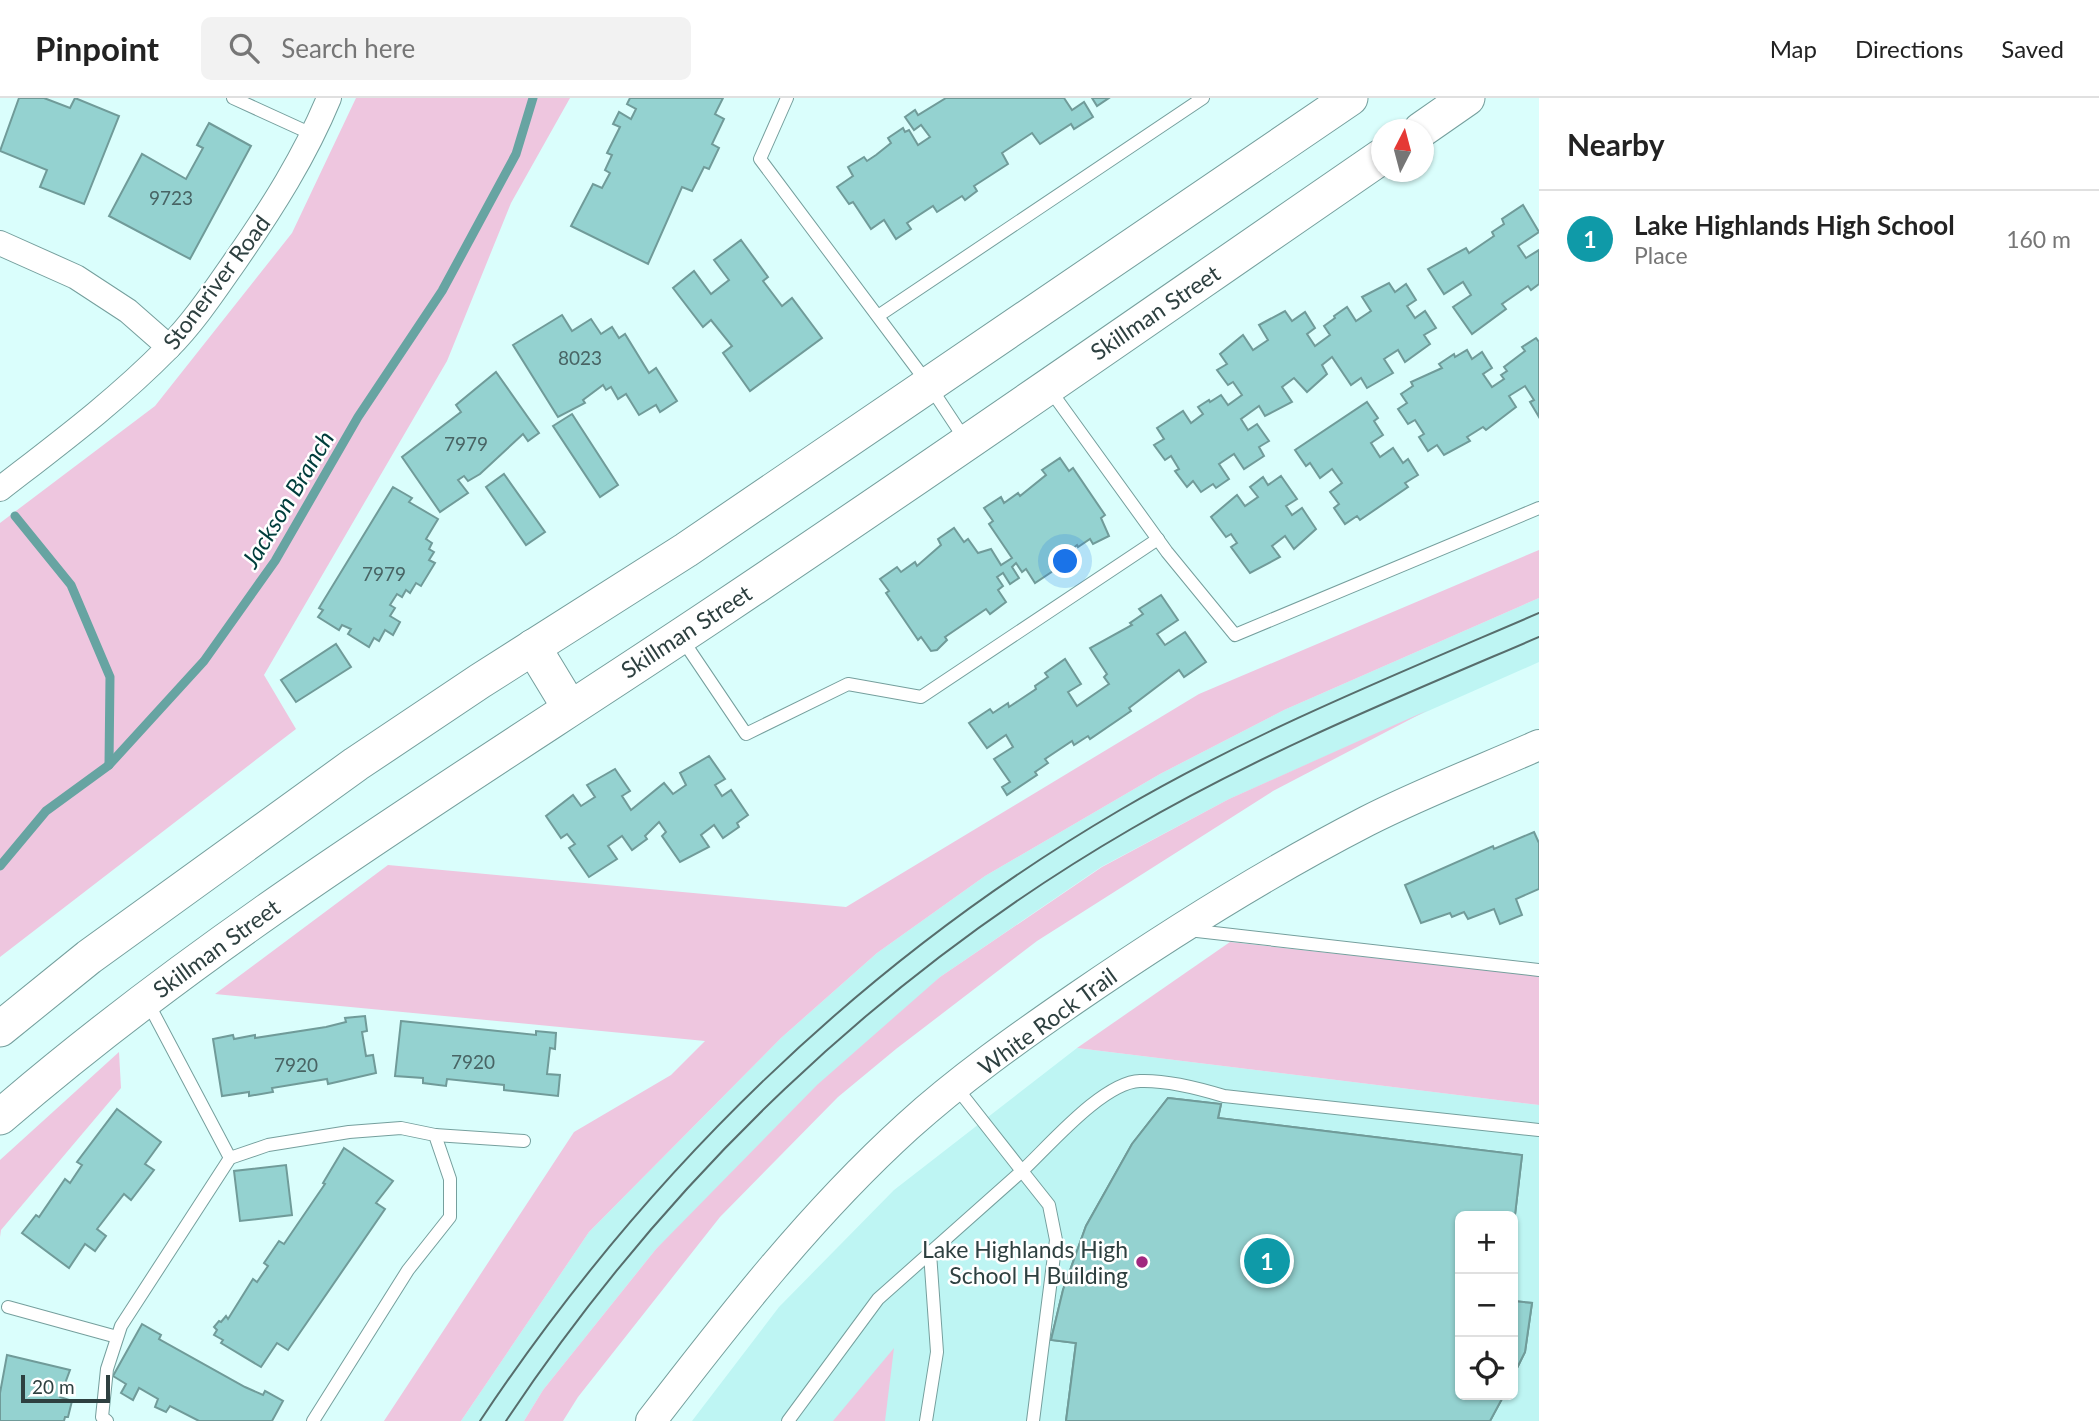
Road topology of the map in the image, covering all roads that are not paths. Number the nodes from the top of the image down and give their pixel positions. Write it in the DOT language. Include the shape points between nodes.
graph roads {
  1 [pos="233,98"];
  2 [pos="329,98"];
  3 [pos="787,98"];
  4 [pos="1203,98"];
  5 [pos="1467,98"];
  6 [pos="1339,101"];
  7 [pos="1434,121"];
  8 [pos="314,135"];
  9 [pos="1371,164"];
  10 [pos="0,243"];
  11 [pos="878,316"];
  12 [pos="169,347"];
  13 [pos="929,385"];
  14 [pos="1047,386"];
  15 [pos="966,441"];
  16 [pos="0,489"];
  17 [pos="1539,508"];
  18 [pos="1158,539"];
  19 [pos="680,636"];
  20 [pos="533,647"];
  21 [pos="570,708"];
  22 [pos="1539,745"];
  23 [pos="1181,929"];
  24 [pos="1539,970"];
  25 [pos="146,999"];
  26 [pos="0,1029"];
  27 [pos="956,1087"];
  28 [pos="0,1117"];
  29 [pos="1539,1130"];
  30 [pos="435,1135"];
  31 [pos="524,1140"];
  32 [pos="230,1158"];
  33 [pos="1022,1171"];
  34 [pos="930,1253"];
  35 [pos="8,1307"];
  36 [pos="117,1337"];
  37 [pos="107,1421"];
  38 [pos="313,1421"];
  39 [pos="651,1421"];
  40 [pos="788,1421"];
  41 [pos="926,1421"];
  42 [pos="1033,1421"];
  1 -- 8 [label="lane"];
  2 -- 8 [label="street, Stoneriver Road"];
  3 -- 11 [label="lane" via="760,159"];
  4 -- 11 [label="lane"];
  5 -- 7 [label="main road"];
  6 -- 13 [label="main road"];
  8 -- 12 [label="street, Stoneriver Road" via="276,202"];
  9 -- 14 [label="main road, Skillman Street"];
  10 -- 12 [label="street" via="76,277 128,311"];
  11 -- 13 [label="lane"];
  12 -- 16 [label="street, Stoneriver Road" via="111,402"];
  13 -- 15 [label="lane"];
  13 -- 20 [label="main road"];
  14 -- 15 [label="main road, Skillman Street"];
  14 -- 18 [label="lane"];
  15 -- 19 [label="main road, Skillman Street"];
  17 -- 18 [label="lane" via="1235,635"];
  18 -- 19 [label="lane" via="921,697 848,684 746,734"];
  19 -- 21 [label="main road, Skillman Street"];
  20 -- 21 [label="main road"];
  20 -- 26 [label="main road" via="356,764"];
  21 -- 25 [label="main road, Skillman Street" via="304,884"];
  22 -- 23 [label="street, White Rock Trail" via="1370,820"];
  23 -- 24 [label="lane"];
  23 -- 27 [label="street, White Rock Trail" via="1015,1040"];
  25 -- 28 [label="main road, Skillman Street"];
  25 -- 32 [label="lane"];
  27 -- 33 [label="lane"];
  27 -- 39 [label="street, White Rock Trail" via="909,1125 823,1209"];
  29 -- 33 [label="lane" via="1224,1096 1138,1080 1104,1094"];
  30 -- 31 [label="lane"];
  30 -- 32 [label="lane" via="401,1128 349,1132 268,1145"];
  30 -- 38 [label="lane" via="450,1179 450,1217 408,1270"];
  32 -- 36 [label="lane"];
  33 -- 34 [label="lane"];
  33 -- 42 [label="lane" via="1049,1205 1056,1240"];
  34 -- 40 [label="lane" via="878,1299"];
  34 -- 41 [label="lane" via="937,1352"];
  35 -- 36 [label="lane"];
  36 -- 37 [label="lane" via="107,1369 102,1417"];
}
